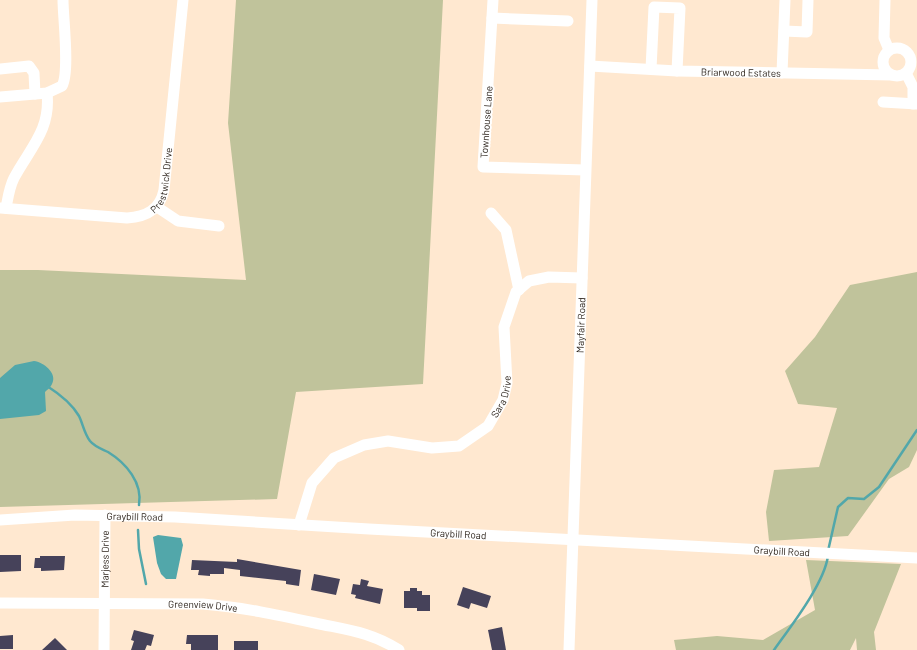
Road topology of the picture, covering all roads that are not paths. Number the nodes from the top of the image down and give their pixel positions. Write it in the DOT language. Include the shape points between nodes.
graph roads {
  1 [pos="63,0"];
  2 [pos="183,0"];
  3 [pos="493,0"];
  4 [pos="592,0"];
  5 [pos="785,0"];
  6 [pos="808,0"];
  7 [pos="885,0"];
  8 [pos="492,18"];
  9 [pos="568,21"];
  10 [pos="784,31"];
  11 [pos="889,50"];
  12 [pos="590,66"];
  13 [pos="911,68"];
  14 [pos="0,69"];
  15 [pos="651,69"];
  16 [pos="677,71"];
  17 [pos="782,73"];
  18 [pos="892,75"];
  19 [pos="48,93"];
  20 [pos="35,94"];
  21 [pos="0,97"];
  22 [pos="883,102"];
  23 [pos="915,104"];
  24 [pos="585,170"];
  25 [pos="157,207"];
  26 [pos="3,208"];
  27 [pos="491,213"];
  28 [pos="219,226"];
  29 [pos="582,278"];
  30 [pos="519,290"];
  31 [pos="105,514"];
  32 [pos="0,520"];
  33 [pos="299,525"];
  34 [pos="572,540"];
  35 [pos="917,558"];
  36 [pos="0,603"];
  37 [pos="104,603"];
  38 [pos="104,650"];
  39 [pos="399,650"];
  40 [pos="569,650"];
  1 -- 19 [label="street" via="66,78 62,86"];
  2 -- 25 [label="street, Prestwick Drive" via="164,190"];
  3 -- 8 [label="street, Townhouse Lane"];
  4 -- 12 [label="street, Mayfair Road"];
  5 -- 10 [label="street"];
  6 -- 10 [label="street" via="807,32"];
  7 -- 11 [label="street" via="884,38"];
  8 -- 9 [label="street"];
  8 -- 24 [label="street, Townhouse Lane" via="483,167"];
  10 -- 17 [label="street"];
  11 -- 13 [label="street" via="906,50 911,57"];
  11 -- 18 [label="street" via="883,62 886,70"];
  12 -- 15 [label="street, Briarwood Estates"];
  12 -- 24 [label="street, Mayfair Road"];
  13 -- 18 [label="street" via="901,76"];
  13 -- 23 [label="street"];
  14 -- 20 [label="street" via="29,66 34,73"];
  15 -- 16 [label="street, Briarwood Estates"];
  15 -- 16 [label="street" via="654,7 680,8"];
  16 -- 17 [label="street, Briarwood Estates"];
  17 -- 18 [label="street, Briarwood Estates"];
  19 -- 20 [label="street"];
  19 -- 26 [label="street, Prestwick Drive" via="48,110 43,128 14,177"];
  20 -- 21 [label="street"];
  22 -- 23 [label="street"];
  24 -- 29 [label="street, Mayfair Road"];
  25 -- 26 [label="street, Prestwick Drive" via="147,215 127,218"];
  25 -- 28 [label="street" via="178,221"];
  27 -- 30 [label="street" via="506,230"];
  29 -- 30 [label="street" via="549,277 529,281"];
  29 -- 34 [label="street, Mayfair Road"];
  30 -- 33 [label="street, Sara Drive" via="516,292 504,327 506,389 503,400 488,426 459,446 432,448 388,441 364,445 334,458 312,483"];
  31 -- 32 [label="street, Graybill Road"];
  31 -- 33 [label="street, Graybill Road"];
  31 -- 37 [label="street, Marjess Drive"];
  33 -- 34 [label="street, Graybill Road"];
  34 -- 35 [label="street, Graybill Road"];
  34 -- 40 [label="street, Mayfair Road"];
  36 -- 37 [label="street, Greenview Drive"];
  37 -- 38 [label="street, Marjess Drive"];
  37 -- 39 [label="street, Greenview Drive" via="231,606 350,629 378,638"];
}
